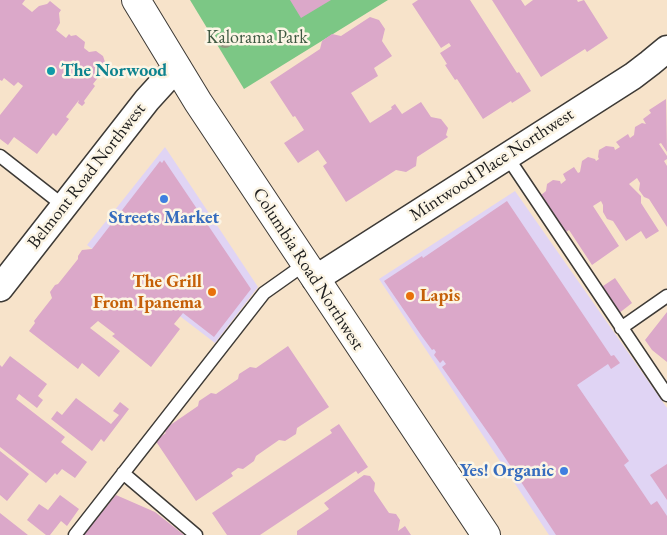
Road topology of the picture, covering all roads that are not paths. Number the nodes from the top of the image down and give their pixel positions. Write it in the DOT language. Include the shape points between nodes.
graph roads {
  1 [pos="136,0"];
  2 [pos="667,48"];
  3 [pos="177,67"];
  4 [pos="506,155"];
  5 [pos="0,156"];
  6 [pos="64,206"];
  7 [pos="310,271"];
  8 [pos="0,288"];
  9 [pos="667,296"];
  10 [pos="621,328"];
  11 [pos="667,396"];
  12 [pos="123,473"];
  13 [pos="75,535"];
  14 [pos="196,535"];
  15 [pos="486,535"];
  1 -- 3 [label="main road, Columbia Road Northwest"];
  2 -- 4 [label="street, Mintwood Place Northwest" via="633,76"];
  3 -- 6 [label="street, Belmont Road Northwest"];
  3 -- 7 [label="main road, Columbia Road Northwest"];
  4 -- 7 [label="street, Mintwood Place Northwest"];
  4 -- 10 [label="lane"];
  5 -- 6 [label="lane"];
  6 -- 8 [label="street, Belmont Road Northwest"];
  7 -- 12 [label="lane" via="264,293"];
  7 -- 15 [label="main road, Columbia Road Northwest"];
  9 -- 10 [label="lane"];
  10 -- 11 [label="lane"];
  12 -- 13 [label="lane"];
  12 -- 14 [label="lane"];
}
